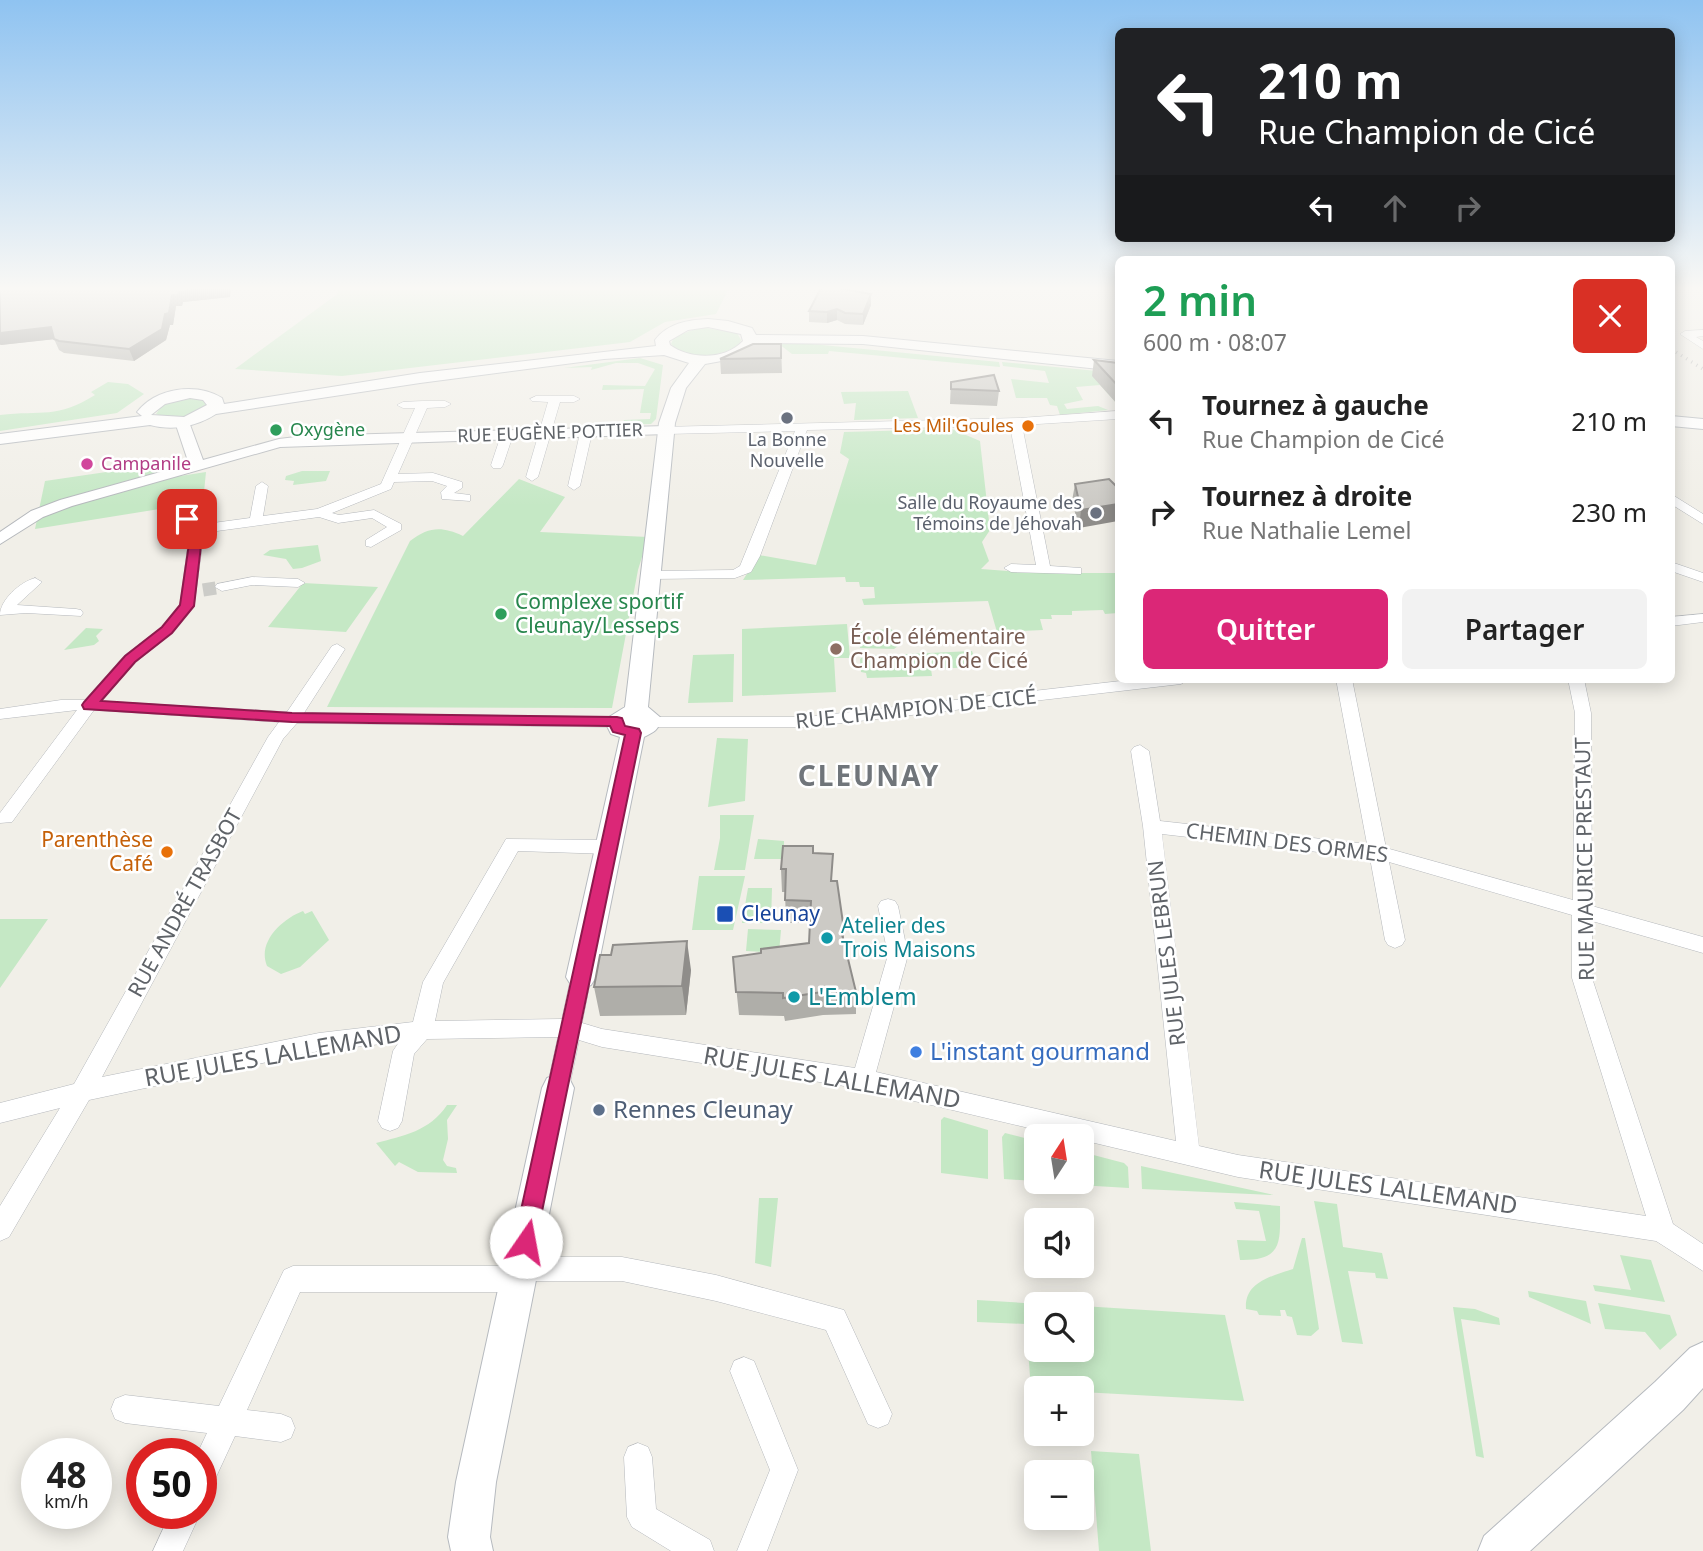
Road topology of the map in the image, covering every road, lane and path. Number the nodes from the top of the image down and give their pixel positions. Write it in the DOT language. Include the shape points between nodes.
graph roads {
  1 [pos="561,360"];
  2 [pos="693,360"];
  3 [pos="1058,360"];
  4 [pos="1115,366"];
  5 [pos="536,399"];
  6 [pos="555,399"];
  7 [pos="574,399"];
  8 [pos="423,404"];
  9 [pos="445,404"];
  10 [pos="214,405"];
  11 [pos="403,405"];
  12 [pos="148,416"];
  13 [pos="1115,419"];
  14 [pos="1675,421"];
  15 [pos="183,422"];
  16 [pos="1015,422"];
  17 [pos="1703,424"];
  18 [pos="802,427"];
  19 [pos="666,430"];
  20 [pos="586,433"];
  21 [pos="545,434"];
  22 [pos="507,435"];
  23 [pos="0,437"];
  24 [pos="409,438"];
  25 [pos="197,465"];
  26 [pos="497,465"];
  27 [pos="532,477"];
  28 [pos="390,478"];
  29 [pos="262,486"];
  30 [pos="574,486"];
  31 [pos="1675,493"];
  32 [pos="465,498"];
  33 [pos="320,513"];
  34 [pos="187,519"];
  35 [pos="256,520"];
  36 [pos="1703,520"];
  37 [pos="196,537"];
  38 [pos="0,539"];
  39 [pos="371,543"];
  40 [pos="1012,568"];
  41 [pos="1675,568"];
  42 [pos="1044,569"];
  43 [pos="1076,571"];
  44 [pos="652,575"];
  45 [pos="1703,578"];
  46 [pos="35,582"];
  47 [pos="299,583"];
  48 [pos="222,587"];
  49 [pos="3,610"];
  50 [pos="76,612"];
  51 [pos="1703,618"];
  52 [pos="1675,622"];
  53 [pos="337,649"];
  54 [pos="1147,683"];
  55 [pos="1344,683"];
  56 [pos="1577,683"];
  57 [pos="89,705"];
  58 [pos="0,714"];
  59 [pos="292,718"];
  60 [pos="634,722"];
  61 [pos="1140,751"];
  62 [pos="6,818"];
  63 [pos="1152,826"];
  64 [pos="610,847"];
  65 [pos="1378,852"];
  66 [pos="888,906"];
  67 [pos="1582,911"];
  68 [pos="1395,940"];
  69 [pos="1703,945"];
  70 [pos="581,976"];
  71 [pos="570,1028"];
  72 [pos="422,1030"];
  73 [pos="863,1079"];
  74 [pos="558,1088"];
  75 [pos="82,1092"];
  76 [pos="0,1113"];
  77 [pos="390,1121"];
  78 [pos="1187,1155"];
  79 [pos="0,1228"];
  80 [pos="1663,1231"];
  81 [pos="1703,1259"];
  82 [pos="518,1274"];
  83 [pos="1703,1361"];
  84 [pos="744,1371"];
  85 [pos="125,1409"];
  86 [pos="878,1414"];
  87 [pos="227,1421"];
  88 [pos="281,1429"];
  89 [pos="217,1443"];
  90 [pos="638,1457"];
  91 [pos="178,1529"];
  92 [pos="168,1551"];
  93 [pos="472,1551"];
  94 [pos="699,1551"];
  95 [pos="752,1551"];
  96 [pos="1499,1551"];
  1 -- 10 [label="main road"];
  2 -- 19 [label="main road" via="675,390"];
  3 -- 4 [label="main road"];
  5 -- 6 [label="street"];
  6 -- 7 [label="street"];
  6 -- 21 [label="street"];
  8 -- 9 [label="street"];
  8 -- 11 [label="street"];
  8 -- 24 [label="street"];
  10 -- 12 [label="main road" via="207,396 183,395 157,402"];
  10 -- 15 [label="main road"];
  12 -- 15 [label="main road" via="160,423"];
  12 -- 23 [label="main road"];
  13 -- 16 [label="street, RUE EUGÈNE POTTIER"];
  14 -- 17 [label="main road"];
  15 -- 25 [label="street"];
  16 -- 18 [label="street, RUE EUGÈNE POTTIER"];
  16 -- 42 [label="street"];
  18 -- 19 [label="street, RUE EUGÈNE POTTIER"];
  18 -- 44 [label="street" via="746,569 735,574"];
  19 -- 20 [label="street, RUE EUGÈNE POTTIER"];
  19 -- 44 [label="main road"];
  20 -- 21 [label="street, RUE EUGÈNE POTTIER"];
  20 -- 30 [label="street"];
  21 -- 22 [label="street, RUE EUGÈNE POTTIER"];
  21 -- 27 [label="street"];
  22 -- 24 [label="street, RUE EUGÈNE POTTIER"];
  22 -- 26 [label="street"];
  24 -- 25 [label="street, RUE EUGÈNE POTTIER" via="293,441"];
  24 -- 28 [label="street"];
  25 -- 38 [label="street, RUE EUGÈNE POTTIER" via="37,513"];
  28 -- 32 [label="street" via="433,477 457,485 447,496"];
  28 -- 33 [label="street" via="386,486"];
  29 -- 35 [label="street"];
  31 -- 36 [label="street"];
  33 -- 35 [label="street"];
  33 -- 39 [label="street" via="338,519 374,514 396,527"];
  34 -- 37 [label="street"];
  35 -- 37 [label="street" via="213,527"];
  37 -- 57 [label="street" via="196,592 175,622 130,659"];
  40 -- 42 [label="street"];
  41 -- 45 [label="street"];
  42 -- 43 [label="street"];
  44 -- 60 [label="main road"];
  46 -- 49 [label="street"];
  47 -- 48 [label="street" via="252,581"];
  49 -- 50 [label="street"];
  51 -- 52 [label="street"];
  53 -- 59 [label="street, RUE ANDRÉ TRASBOT"];
  54 -- 60 [label="street, RUE CHAMPION DE CICÉ" via="819,722"];
  55 -- 65 [label="street"];
  56 -- 67 [label="street, RUE MAURICE PRESTAUT" via="1583,713"];
  57 -- 58 [label="street, RUE CHAMPION DE CICÉ"];
  57 -- 59 [label="street, RUE CHAMPION DE CICÉ"];
  57 -- 62 [label="street"];
  59 -- 60 [label="street, RUE CHAMPION DE CICÉ"];
  59 -- 75 [label="street, RUE ANDRÉ TRASBOT" via="276,737"];
  60 -- 64 [label="main road"];
  61 -- 63 [label="street, RUE JULES LEBRUN"];
  63 -- 65 [label="street, CHEMIN DES ORMES"];
  63 -- 78 [label="street, RUE JULES LEBRUN"];
  64 -- 70 [label="main road"];
  64 -- 72 [label="street" via="513,844 433,982"];
  65 -- 67 [label="street, CHEMIN DES ORMES"];
  65 -- 68 [label="street"];
  66 -- 73 [label="street" via="898,955"];
  67 -- 69 [label="street, CHEMIN DES ORMES"];
  67 -- 80 [label="street, RUE MAURICE PRESTAUT" via="1582,978"];
  70 -- 71 [label="street"];
  71 -- 72 [label="street, RUE JULES LALLEMAND"];
  71 -- 73 [label="street, RUE JULES LALLEMAND" via="602,1038"];
  71 -- 74 [label="street"];
  72 -- 75 [label="street, RUE JULES LALLEMAND" via="320,1042"];
  72 -- 77 [label="street" via="404,1051"];
  73 -- 78 [label="street, RUE JULES LALLEMAND"];
  74 -- 82 [label="main road"];
  75 -- 76 [label="street, RUE JULES LALLEMAND"];
  75 -- 79 [label="street, RUE ANDRÉ TRASBOT"];
  78 -- 80 [label="street, RUE JULES LALLEMAND"];
  80 -- 81 [label="street"];
  82 -- 86 [label="street" via="622,1269 835,1319"];
  82 -- 87 [label="street" via="293,1279"];
  82 -- 93 [label="main road" via="472,1502"];
  83 -- 96 [label="main road"];
  84 -- 95 [label="street" via="784,1470"];
  85 -- 87 [label="street"];
  87 -- 88 [label="street"];
  87 -- 89 [label="street"];
  90 -- 94 [label="street" via="642,1517"];
  91 -- 92 [label="street"];
}
